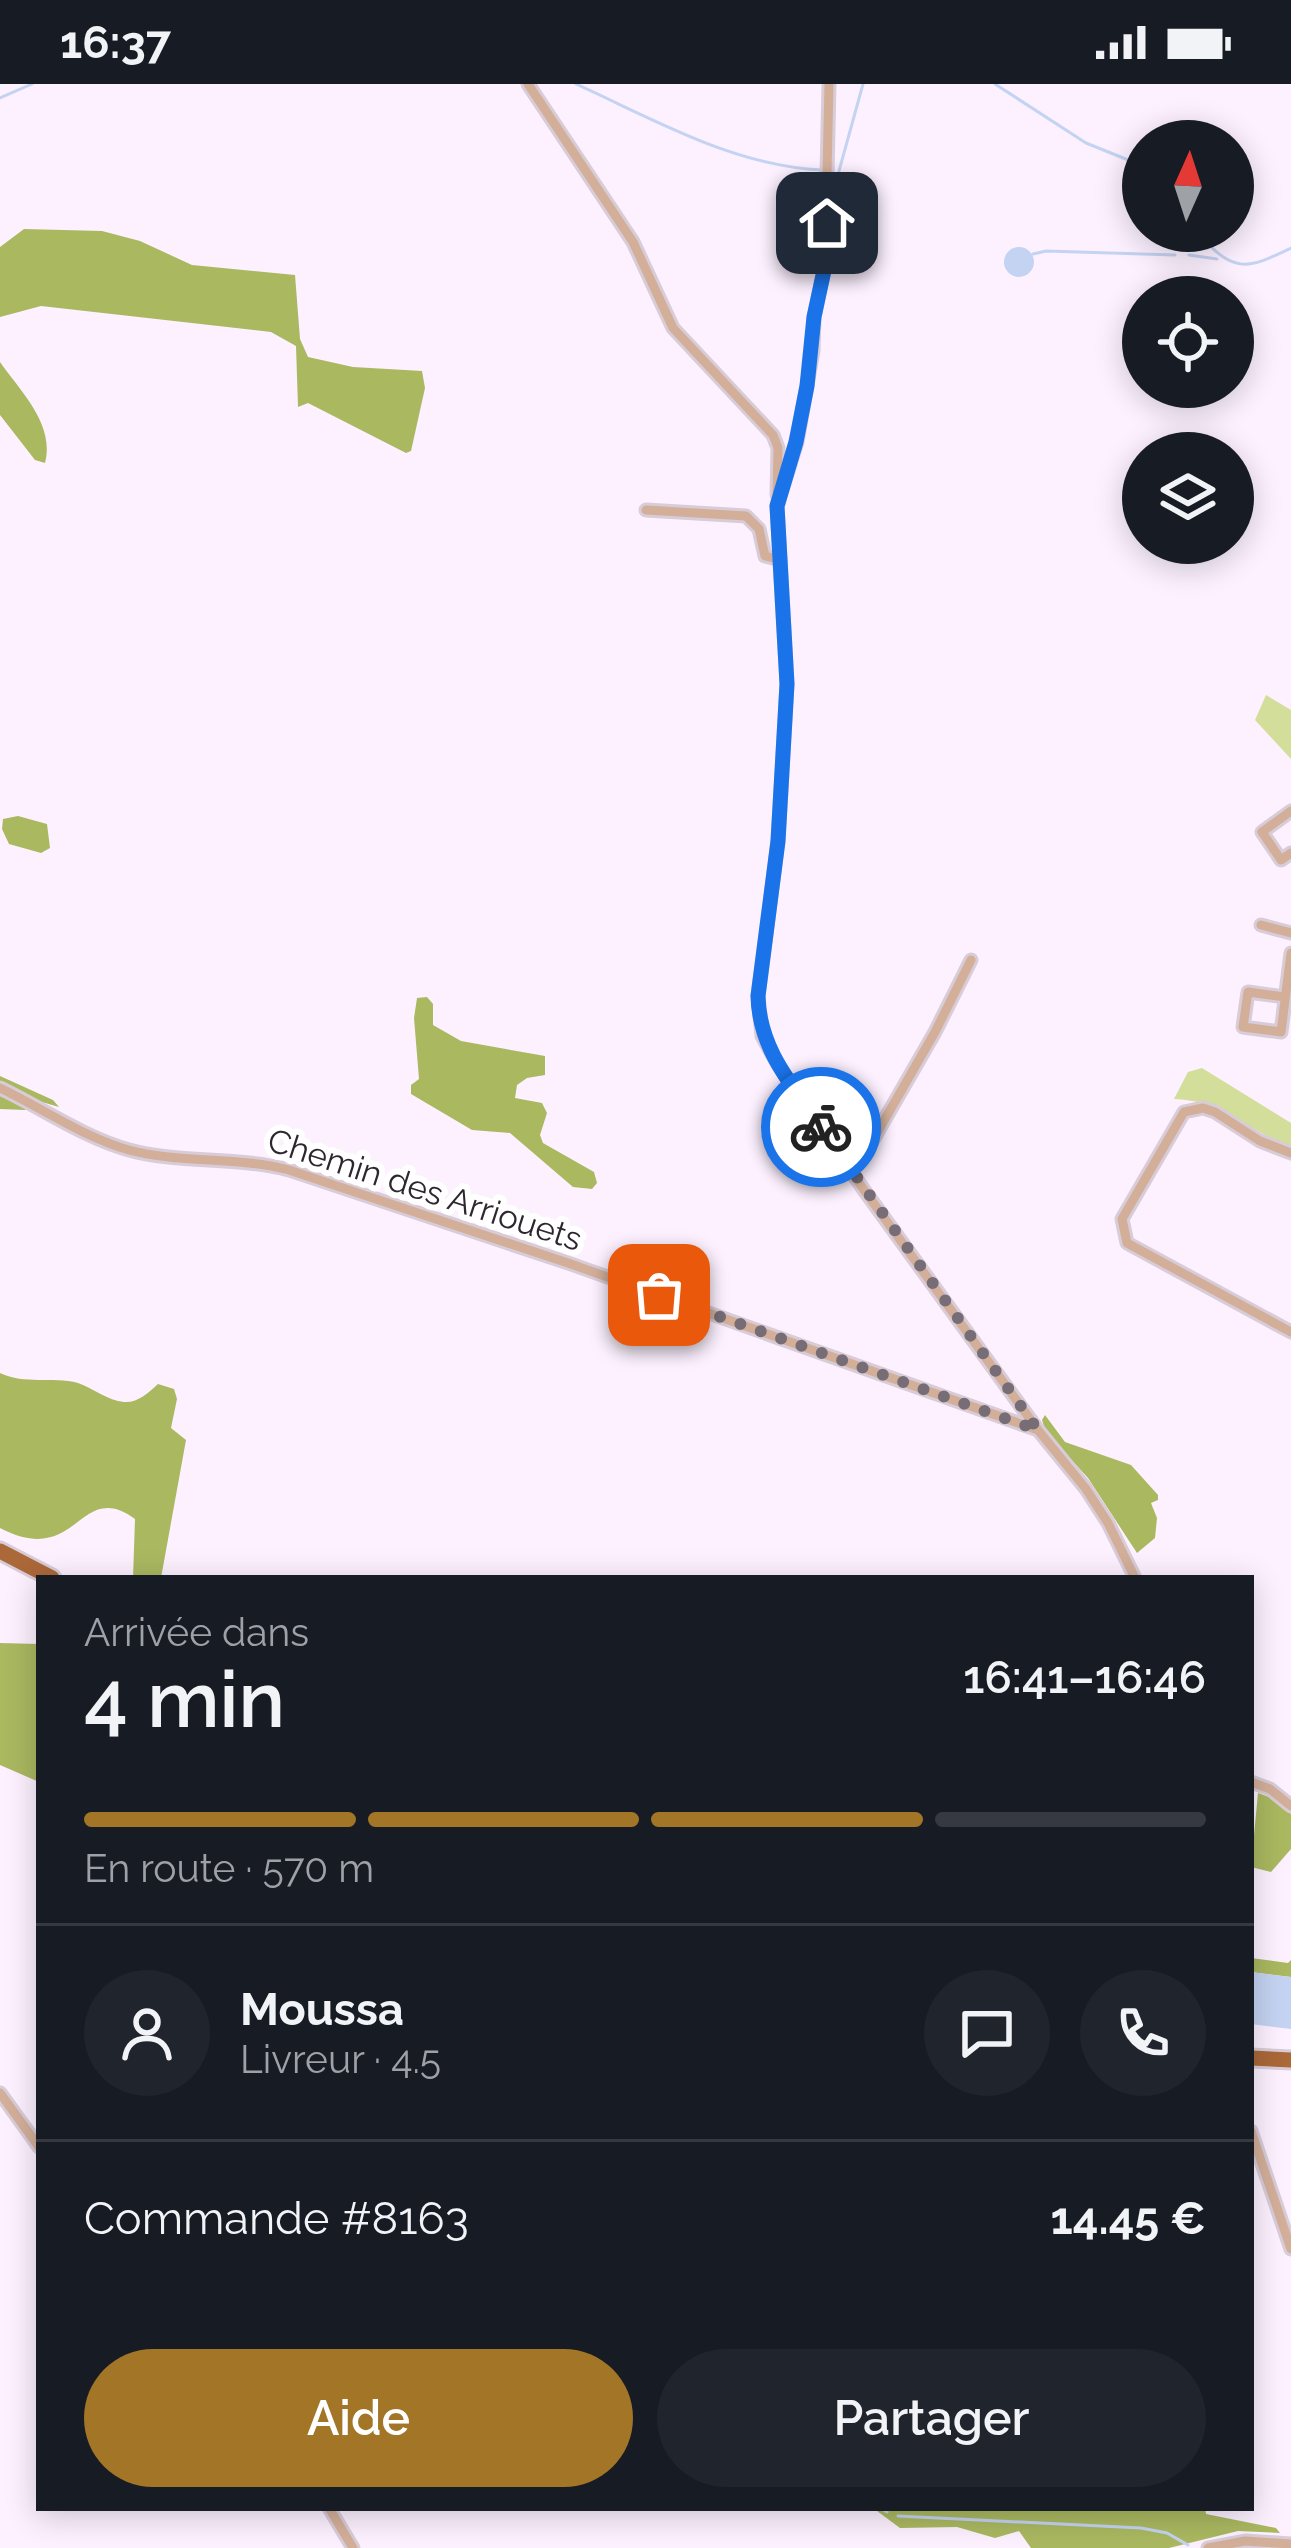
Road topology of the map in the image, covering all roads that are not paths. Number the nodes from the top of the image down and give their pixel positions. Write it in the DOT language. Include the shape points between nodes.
graph roads {
  1 [pos="528,84"];
  2 [pos="829,84"];
  3 [pos="777,506"];
  4 [pos="646,510"];
  5 [pos="777,559"];
  6 [pos="1291,812"];
  7 [pos="1291,853"];
  8 [pos="1261,925"];
  9 [pos="1291,932"];
  10 [pos="1291,953"];
  11 [pos="971,960"];
  12 [pos="1286,997"];
  13 [pos="0,1088"];
  14 [pos="1291,1153"];
  15 [pos="851,1171"];
  16 [pos="1291,1332"];
  17 [pos="1038,1430"];
  18 [pos="0,1551"];
  19 [pos="46,1575"];
  20 [pos="1133,1575"];
  21 [pos="1254,1783"];
  22 [pos="1291,1806"];
  23 [pos="1254,2057"];
  24 [pos="1291,2060"];
  25 [pos="0,2093"];
  26 [pos="1254,2140"];
  27 [pos="36,2143"];
  28 [pos="1291,2248"];
  29 [pos="331,2511"];
  30 [pos="1291,2544"];
  31 [pos="353,2548"];
  32 [pos="1208,2548"];
  1 -- 3 [label="street" via="633,242 673,328 773,435"];
  2 -- 3 [label="street" via="825,266 796,442"];
  3 -- 15 [label="street" via="787,684 759,1017 768,1049"];
  4 -- 5 [label="street" via="746,516 759,529 765,556"];
  6 -- 7 [label="street" via="1262,832 1281,860"];
  8 -- 9 [label="street"];
  10 -- 12 [label="street"];
  11 -- 15 [label="street"];
  12 -- 12 [label="street" via="1281,1031 1243,1027 1248,992"];
  13 -- 17 [label="street, Chemin des Arriouets" via="127,1149 289,1169"];
  14 -- 16 [label="street" via="1215,1112 1184,1112 1121,1228 1127,1243"];
  15 -- 17 [label="street"];
  17 -- 20 [label="street" via="1086,1489"];
  18 -- 19 [label="highway"];
  21 -- 22 [label="street"];
  23 -- 24 [label="highway"];
  25 -- 27 [label="street"];
  26 -- 28 [label="street"];
  29 -- 31 [label="street"];
  30 -- 32 [label="street"];
}
